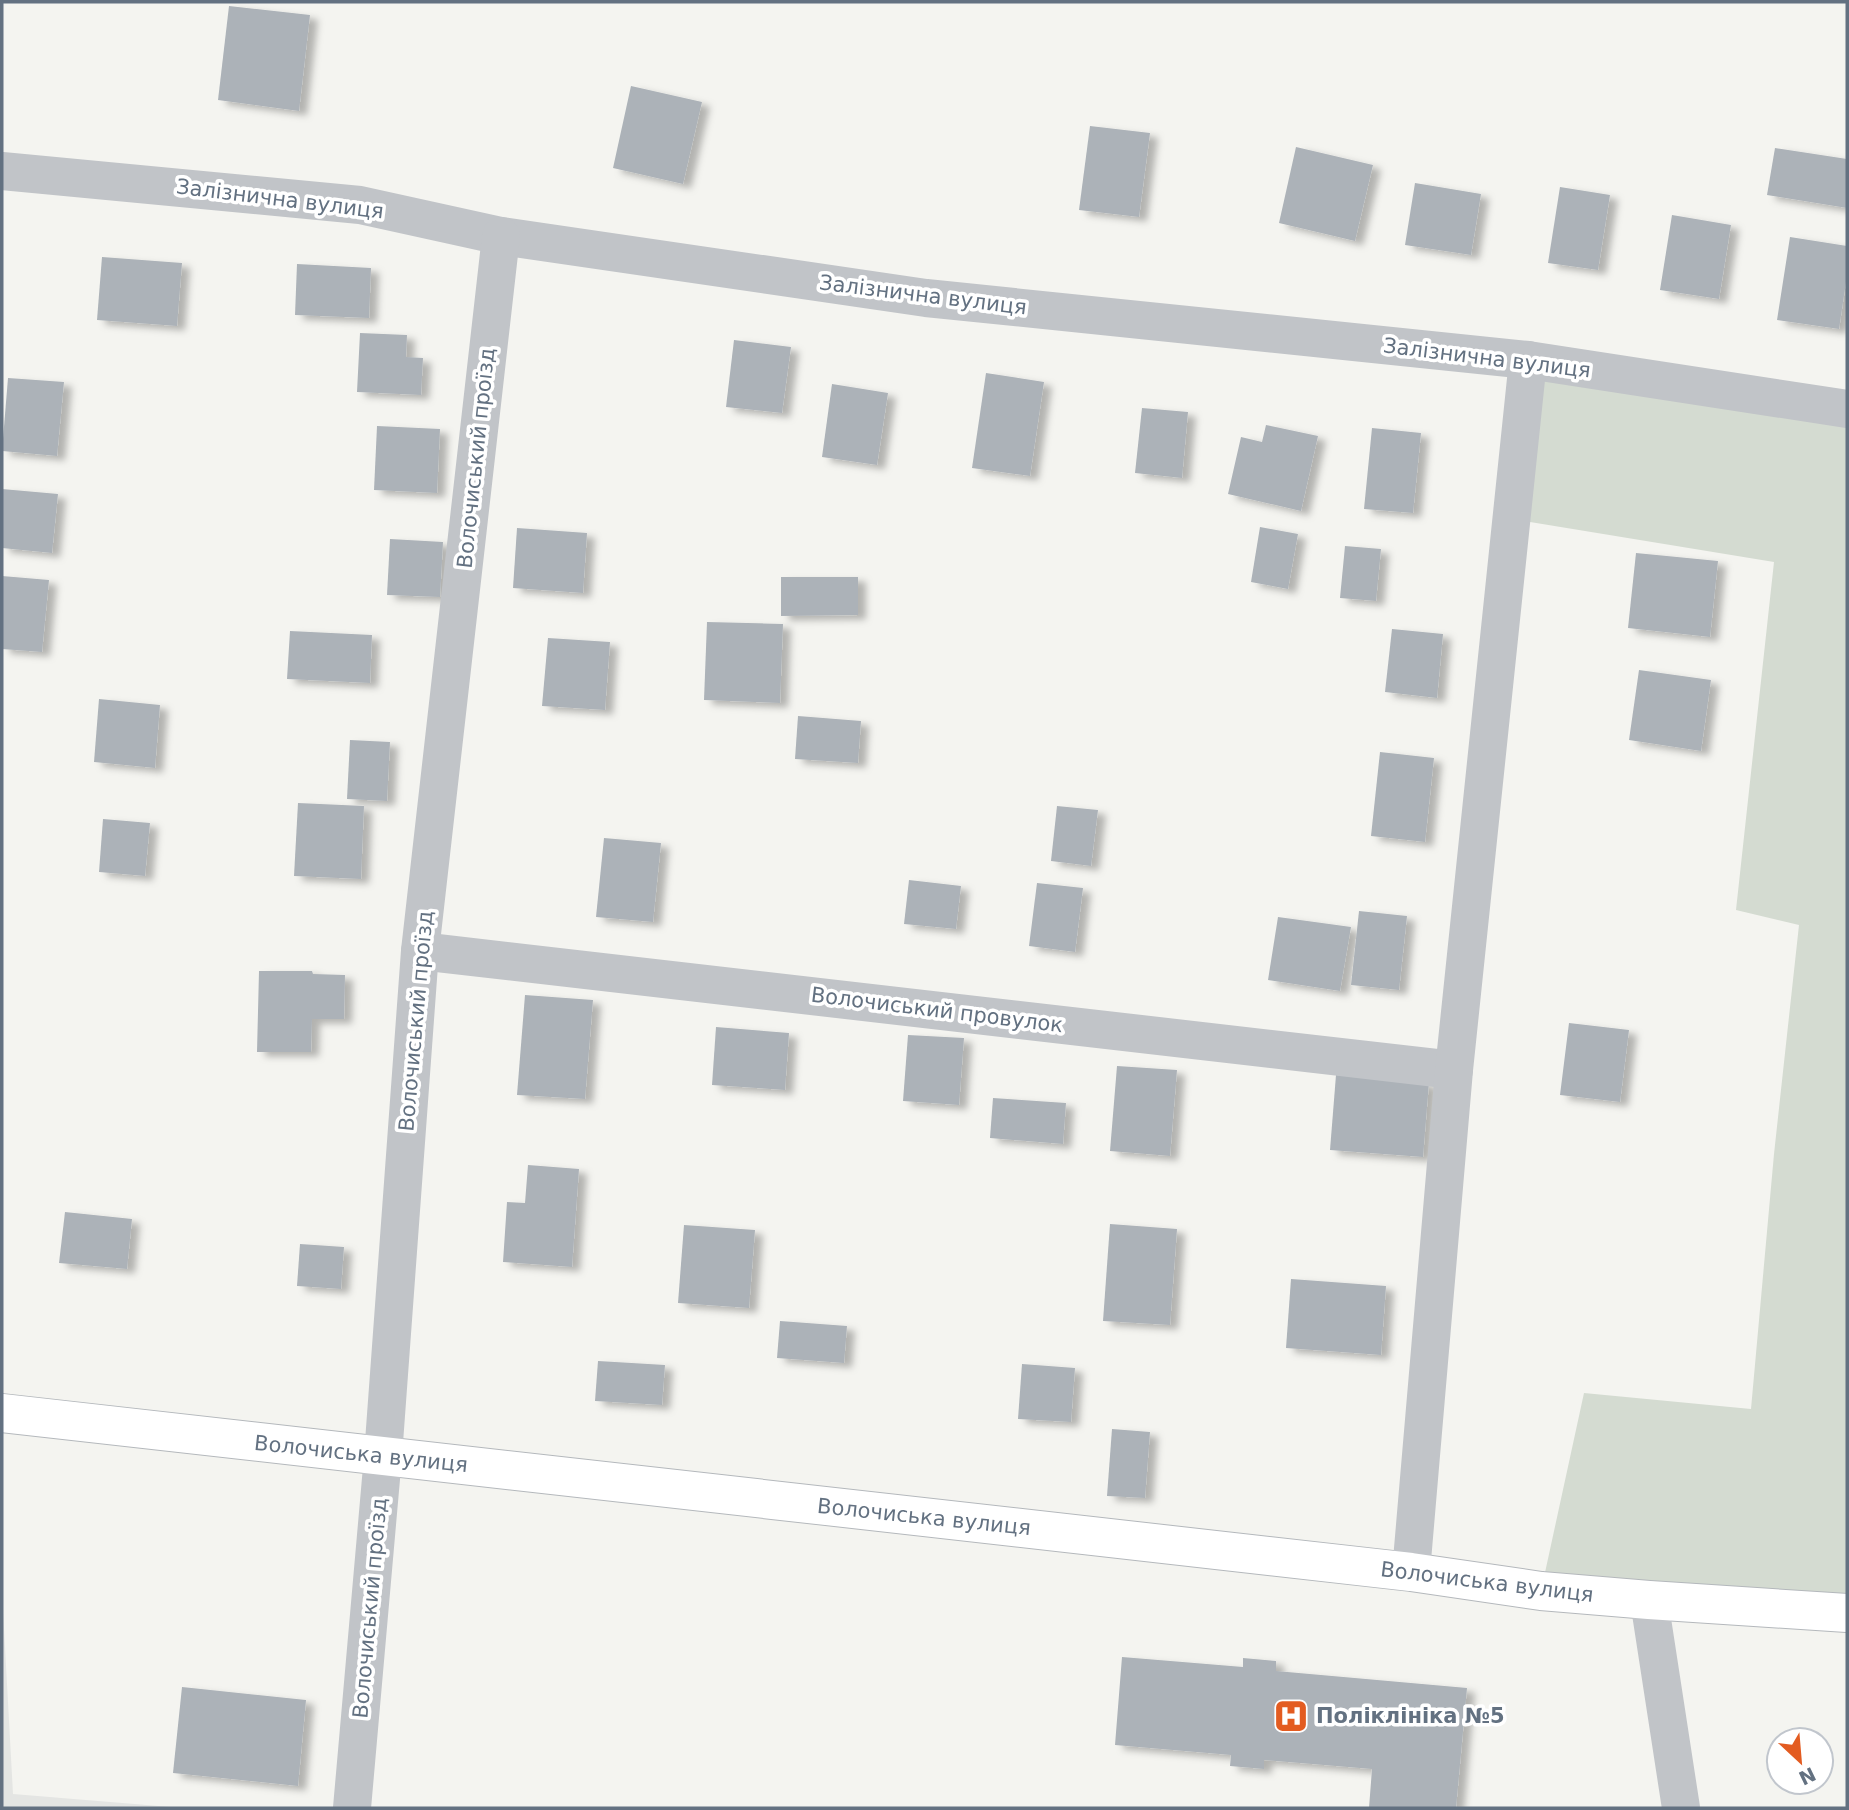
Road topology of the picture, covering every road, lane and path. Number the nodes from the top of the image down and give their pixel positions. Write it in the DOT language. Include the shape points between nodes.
graph roads {
  1 [pos="2,170"];
  2 [pos="501,236"];
  3 [pos="1528,360"];
  4 [pos="1847,409"];
  5 [pos="420,951"];
  6 [pos="1454,1070"];
  7 [pos="2,1413"];
  8 [pos="383,1457"];
  9 [pos="1411,1572"];
  10 [pos="1649,1600"];
  11 [pos="1847,1613"];
  12 [pos="352,1808"];
  13 [pos="1681,1808"];
  1 -- 2 [label="street, Залізнична вулиця" via="360,205"];
  2 -- 3 [label="street, Залізнична вулиця" via="926,298"];
  2 -- 5 [label="street, Волочиський проїзд"];
  3 -- 4 [label="street, Залізнична вулиця"];
  3 -- 6 [label="street"];
  5 -- 6 [label="street, Волочиський провулок"];
  5 -- 8 [label="street, Волочиський проїзд"];
  6 -- 9 [label="street"];
  7 -- 8 [label="main road, Волочиська вулиця"];
  8 -- 9 [label="main road, Волочиська вулиця"];
  8 -- 12 [label="street, Волочиський проїзд"];
  9 -- 10 [label="main road, Волочиська вулиця" via="1541,1591"];
  10 -- 11 [label="main road, Волочиська вулиця"];
  10 -- 13 [label="street"];
}
